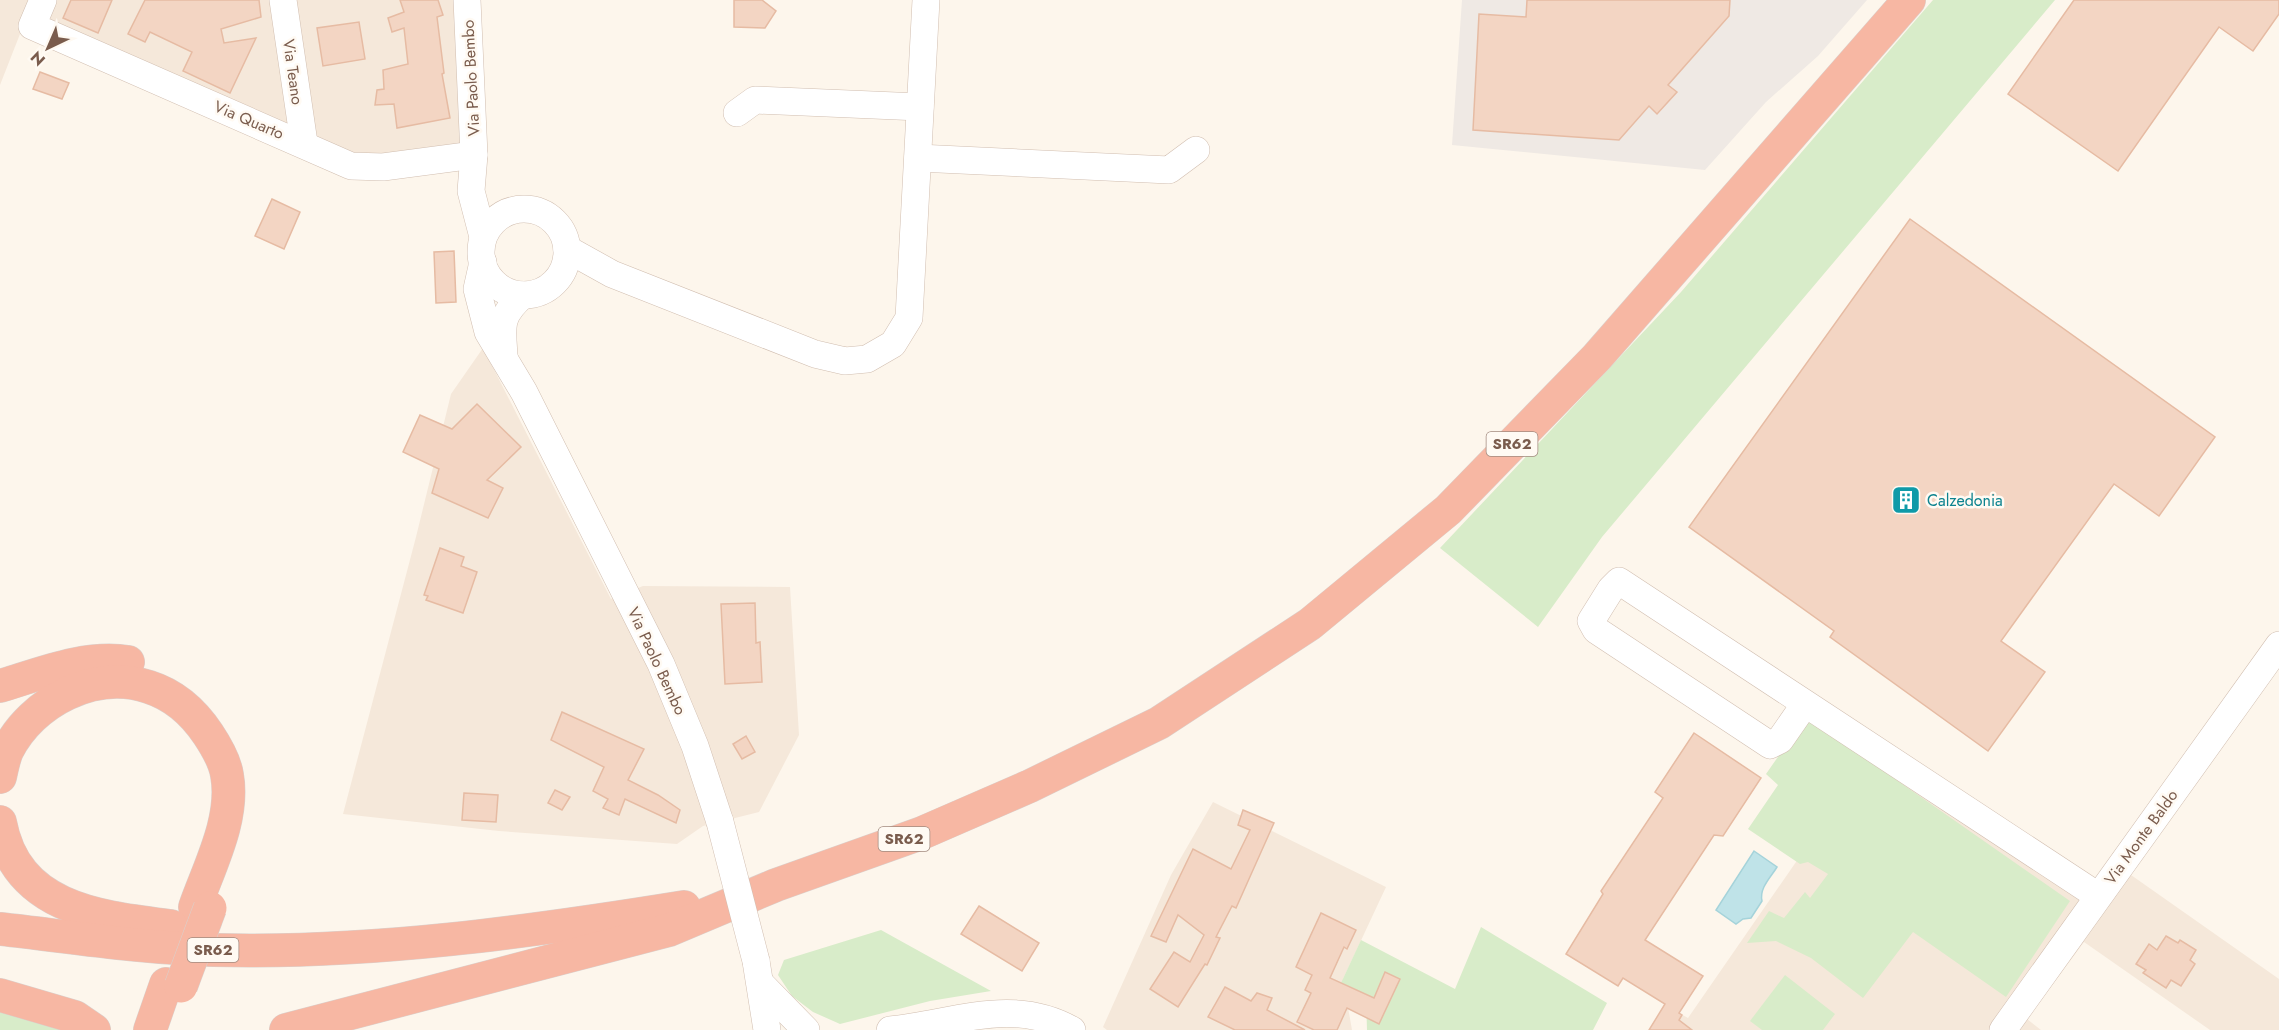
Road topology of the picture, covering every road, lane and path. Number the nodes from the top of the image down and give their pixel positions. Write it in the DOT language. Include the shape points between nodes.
graph roads {
  1 [pos="43,0"];
  2 [pos="283,0"];
  3 [pos="467,0"];
  4 [pos="926,0"];
  5 [pos="1908,0"];
  6 [pos="921,107"];
  7 [pos="737,113"];
  8 [pos="304,144"];
  9 [pos="1196,150"];
  10 [pos="474,155"];
  11 [pos="918,158"];
  12 [pos="506,213"];
  13 [pos="567,249"];
  14 [pos="483,250"];
  15 [pos="612,274"];
  16 [pos="560,276"];
  17 [pos="523,295"];
  18 [pos="504,357"];
  19 [pos="2279,645"];
  20 [pos="0,686"];
  21 [pos="1805,704"];
  22 [pos="0,777"];
  23 [pos="0,822"];
  24 [pos="776,885"];
  25 [pos="2098,896"];
  26 [pos="202,908"];
  27 [pos="0,929"];
  28 [pos="427,941"];
  29 [pos="759,973"];
  30 [pos="174,986"];
  31 [pos="0,995"];
  32 [pos="904,1029"];
  33 [pos="94,1030"];
  34 [pos="150,1030"];
  35 [pos="165,1030"];
  36 [pos="286,1030"];
  37 [pos="767,1030"];
  38 [pos="806,1030"];
  39 [pos="1072,1030"];
  40 [pos="2003,1030"];
  1 -- 8 [label="street, Via Quarto" via="32,26"];
  2 -- 8 [label="street, Via Teano"];
  3 -- 10 [label="street, Via Paolo Bembo"];
  4 -- 6 [label="street"];
  5 -- 24 [label="highway, SR62" via="1597,357 1448,510 1310,624 1159,723 922,833"];
  6 -- 7 [label="street" via="754,100"];
  6 -- 11 [label="street"];
  8 -- 10 [label="street, Via Quarto" via="351,166 383,167"];
  9 -- 11 [label="street" via="1169,170"];
  10 -- 12 [label="street, Via Paolo Bembo" via="487,189"];
  10 -- 14 [label="street, Via Paolo Bembo" via="471,191"];
  11 -- 15 [label="street" via="909,318 893,344 867,359 844,361 815,354"];
  12 -- 13 [label="street" via="519,209 546,214 557,224"];
  12 -- 14 [label="street" via="496,219"];
  13 -- 15 [label="street"];
  13 -- 16 [label="street"];
  14 -- 17 [label="street, Via Paolo Bembo" via="493,281"];
  14 -- 18 [label="street, Via Paolo Bembo" via="477,289 488,332"];
  15 -- 16 [label="street"];
  16 -- 17 [label="street" via="537,293"];
  17 -- 18 [label="street, Via Paolo Bembo" via="508,307 502,327"];
  18 -- 29 [label="street, Via Paolo Bembo, bridge" via="661,664 695,746 720,822"];
  19 -- 25 [label="street, Via Monte Baldo"];
  20 -- 26 [label="highway" via="80,663 119,660 157,667 185,681 213,707 232,737 244,777 245,808 238,836"];
  21 -- 21 [label="street" via="1619,581 1591,621 1596,630 1770,745 1780,740"];
  21 -- 25 [label="street"];
  22 -- 26 [label="highway" via="7,752 23,726 61,695 118,682 149,686 175,700 199,721 215,745 227,775 222,832"];
  23 -- 28 [label="highway" via="13,860 33,883 56,900 80,910 221,932"];
  24 -- 28 [label="highway, SR62" via="687,907"];
  24 -- 36 [label="highway" via="669,930"];
  25 -- 40 [label="street, Via Monte Baldo"];
  26 -- 30 [label="highway, bridge"];
  27 -- 28 [label="highway, SR62" via="212,950 317,950"];
  29 -- 37 [label="street, Via Paolo Bembo"];
  29 -- 38 [label="street, Via Paolo Bembo"];
  30 -- 34 [label="highway"];
  30 -- 35 [label="highway"];
  31 -- 33 [label="highway" via="75,1017"];
  32 -- 39 [label="street" via="977,1014 1011,1013 1058,1022"];
}
